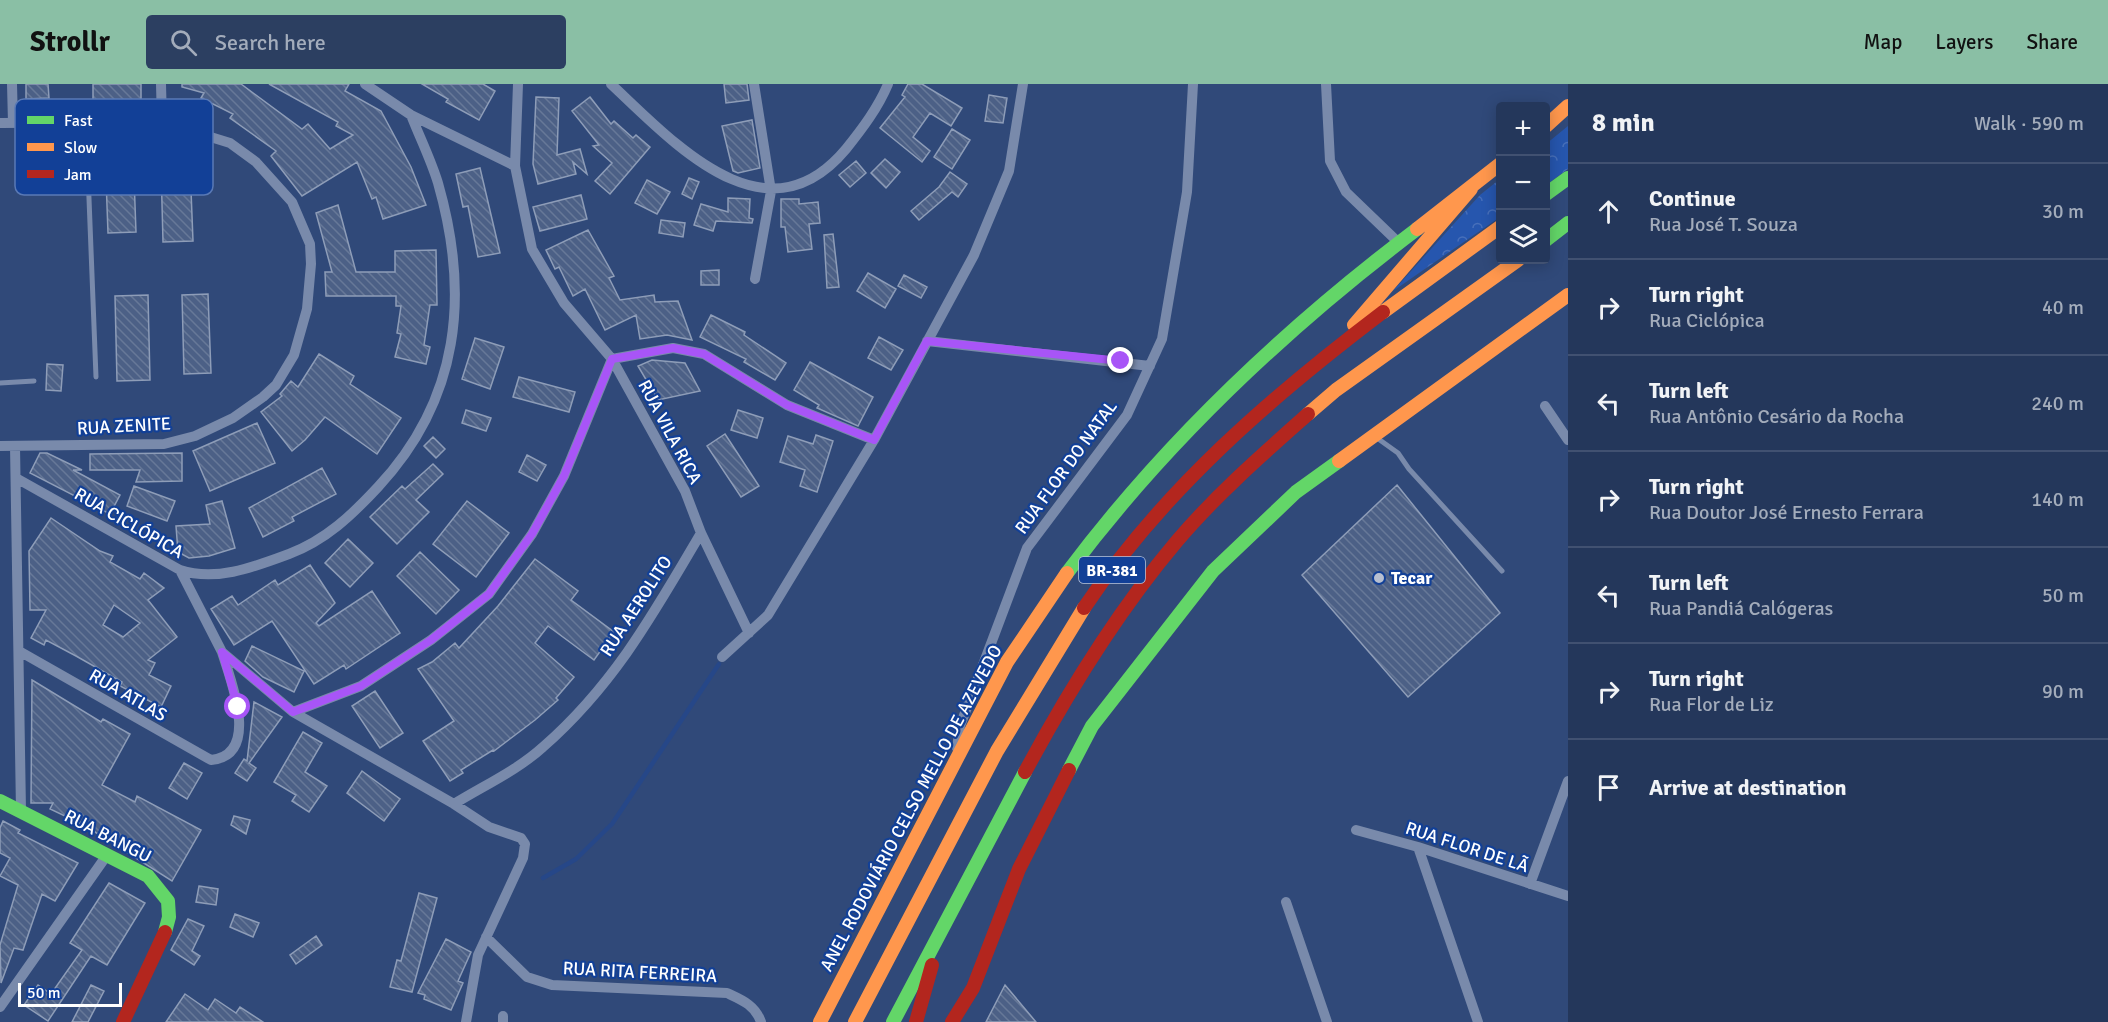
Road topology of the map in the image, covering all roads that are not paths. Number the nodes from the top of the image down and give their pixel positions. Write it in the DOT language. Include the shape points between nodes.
graph roads {
  1 [pos="12,84"];
  2 [pos="365,84"];
  3 [pos="518,84"];
  4 [pos="611,84"];
  5 [pos="754,84"];
  6 [pos="888,84"];
  7 [pos="1023,84"];
  8 [pos="1193,84"];
  9 [pos="1326,84"];
  10 [pos="1568,106"];
  11 [pos="411,115"];
  12 [pos="1550,122"];
  13 [pos="0,123"];
  14 [pos="13,123"];
  15 [pos="213,138"];
  16 [pos="515,166"];
  17 [pos="1496,167"];
  18 [pos="1568,178"];
  19 [pos="1471,189"];
  20 [pos="771,191"];
  21 [pos="1550,191"];
  22 [pos="89,195"];
  23 [pos="1568,224"];
  24 [pos="1496,229"];
  25 [pos="1550,237"];
  26 [pos="1399,243"];
  27 [pos="1512,264"];
  28 [pos="756,279"];
  29 [pos="1568,295"];
  30 [pos="927,341"];
  31 [pos="1325,358"];
  32 [pos="612,359"];
  33 [pos="1150,366"];
  34 [pos="96,377"];
  35 [pos="34,381"];
  36 [pos="0,383"];
  37 [pos="1545,406"];
  38 [pos="1374,436"];
  39 [pos="874,440"];
  40 [pos="1568,440"];
  41 [pos="0,446"];
  42 [pos="15,446"];
  43 [pos="16,478"];
  44 [pos="701,533"];
  45 [pos="180,570"];
  46 [pos="1502,571"];
  47 [pos="749,633"];
  48 [pos="19,651"];
  49 [pos="222,652"];
  50 [pos="722,657"];
  51 [pos="293,712"];
  52 [pos="955,758"];
  53 [pos="1568,781"];
  54 [pos="0,801"];
  55 [pos="454,804"];
  56 [pos="21,812"];
  57 [pos="1356,830"];
  58 [pos="1419,847"];
  59 [pos="107,855"];
  60 [pos="1530,884"];
  61 [pos="1568,896"];
  62 [pos="1286,902"];
  63 [pos="941,927"];
  64 [pos="486,937"];
  65 [pos="0,1007"];
  66 [pos="123,1022"];
  67 [pos="466,1022"];
  68 [pos="761,1022"];
  69 [pos="820,1022"];
  70 [pos="855,1022"];
  71 [pos="893,1022"];
  72 [pos="916,1022"];
  73 [pos="952,1022"];
  74 [pos="1327,1022"];
  75 [pos="1478,1022"];
  1 -- 14 [label="street"];
  2 -- 11 [label="street"];
  3 -- 16 [label="street, RUA VILA RICA"];
  4 -- 20 [label="street" via="692,157 736,182"];
  5 -- 20 [label="street"];
  6 -- 20 [label="street" via="862,129 836,160 798,186"];
  7 -- 30 [label="street" via="1009,171 974,255"];
  8 -- 33 [label="street, RUA FLOR DO NATAL" via="1187,192 1162,339"];
  9 -- 26 [label="street" via="1330,161 1346,192"];
  10 -- 12 [label="main road"];
  11 -- 16 [label="street"];
  11 -- 45 [label="street" via="437,181 451,240 455,311 441,390 425,425 403,460 348,520 309,546 230,572 198,576"];
  13 -- 14 [label="street, RUA ZENITE"];
  15 -- 42 [label="street, RUA ZENITE" via="230,143 256,162 292,202 310,244 308,309 294,356 263,397 233,418 195,436 164,444"];
  16 -- 32 [label="street, RUA VILA RICA" via="532,249 564,303"];
  17 -- 19 [label="main road, ANEL RODOVIÁRIO CELSO MELLO DE AZEVEDO"];
  18 -- 21 [label="main road"];
  19 -- 26 [label="main road, ANEL RODOVIÁRIO CELSO MELLO DE AZEVEDO"];
  19 -- 31 [label="main road"];
  20 -- 28 [label="street"];
  22 -- 34 [label="lane"];
  23 -- 25 [label="main road"];
  24 -- 31 [label="main road, BR-381"];
  26 -- 52 [label="main road, ANEL RODOVIÁRIO CELSO MELLO DE AZEVEDO" via="1256,365 1170,447 1110,515 1040,609"];
  27 -- 63 [label="main road, BR-381" via="1336,390 1244,471 1178,540 1106,633 1046,733"];
  29 -- 38 [label="main road"];
  30 -- 33 [label="street"];
  30 -- 39 [label="street"];
  31 -- 70 [label="main road, BR-381" via="1184,485 1144,527 1077,618 1011,725"];
  32 -- 39 [label="street" via="673,348 704,354 787,405"];
  32 -- 44 [label="street, RUA VILA RICA" via="685,491"];
  32 -- 51 [label="street" via="564,476 532,534 489,594 431,640 361,686"];
  33 -- 52 [label="street, RUA FLOR DO NATAL" via="1127,415 1026,548 960,726"];
  35 -- 36 [label="lane"];
  37 -- 40 [label="street"];
  38 -- 46 [label="lane" via="1398,453 1408,469"];
  38 -- 73 [label="main road" via="1296,492 1213,571 1092,726 1019,869 973,988"];
  39 -- 47 [label="street" via="768,615"];
  41 -- 42 [label="street, RUA ZENITE"];
  42 -- 43 [label="street"];
  43 -- 45 [label="street, RUA CICLÓPICA"];
  43 -- 48 [label="street"];
  44 -- 47 [label="street, RUA VILA RICA"];
  44 -- 55 [label="street, RUA AEROLITO" via="636,644 593,698 542,749"];
  45 -- 49 [label="street, RUA CICLÓPICA"];
  47 -- 50 [label="street"];
  48 -- 49 [label="street, RUA ATLAS" via="211,760 223,759 233,750 238,732 238,707"];
  48 -- 56 [label="street"];
  49 -- 51 [label="street, RUA CICLÓPICA"];
  51 -- 55 [label="street, RUA CICLÓPICA"];
  52 -- 69 [label="main road, ANEL RODOVIÁRIO CELSO MELLO DE AZEVEDO"];
  53 -- 60 [label="street"];
  54 -- 56 [label="main road, RUA BANGU"];
  55 -- 64 [label="street, RUA CICLÓPICA" via="489,828 521,838 525,844 523,858"];
  56 -- 59 [label="main road, RUA BANGU"];
  57 -- 58 [label="street, RUA FLOR DE LÃ"];
  58 -- 60 [label="street, RUA FLOR DE LÃ"];
  58 -- 75 [label="street"];
  59 -- 65 [label="street"];
  59 -- 66 [label="main road, RUA BANGU" via="148,876 164,893 169,908 169,927"];
  60 -- 61 [label="street, RUA FLOR DE LÃ"];
  62 -- 74 [label="street"];
  63 -- 71 [label="main road, BR-381"];
  63 -- 72 [label="main road"];
  64 -- 67 [label="street" via="477,955"];
  64 -- 68 [label="street, RUA RITA FERREIRA" via="528,977 552,985 727,993 746,1001"];
}
